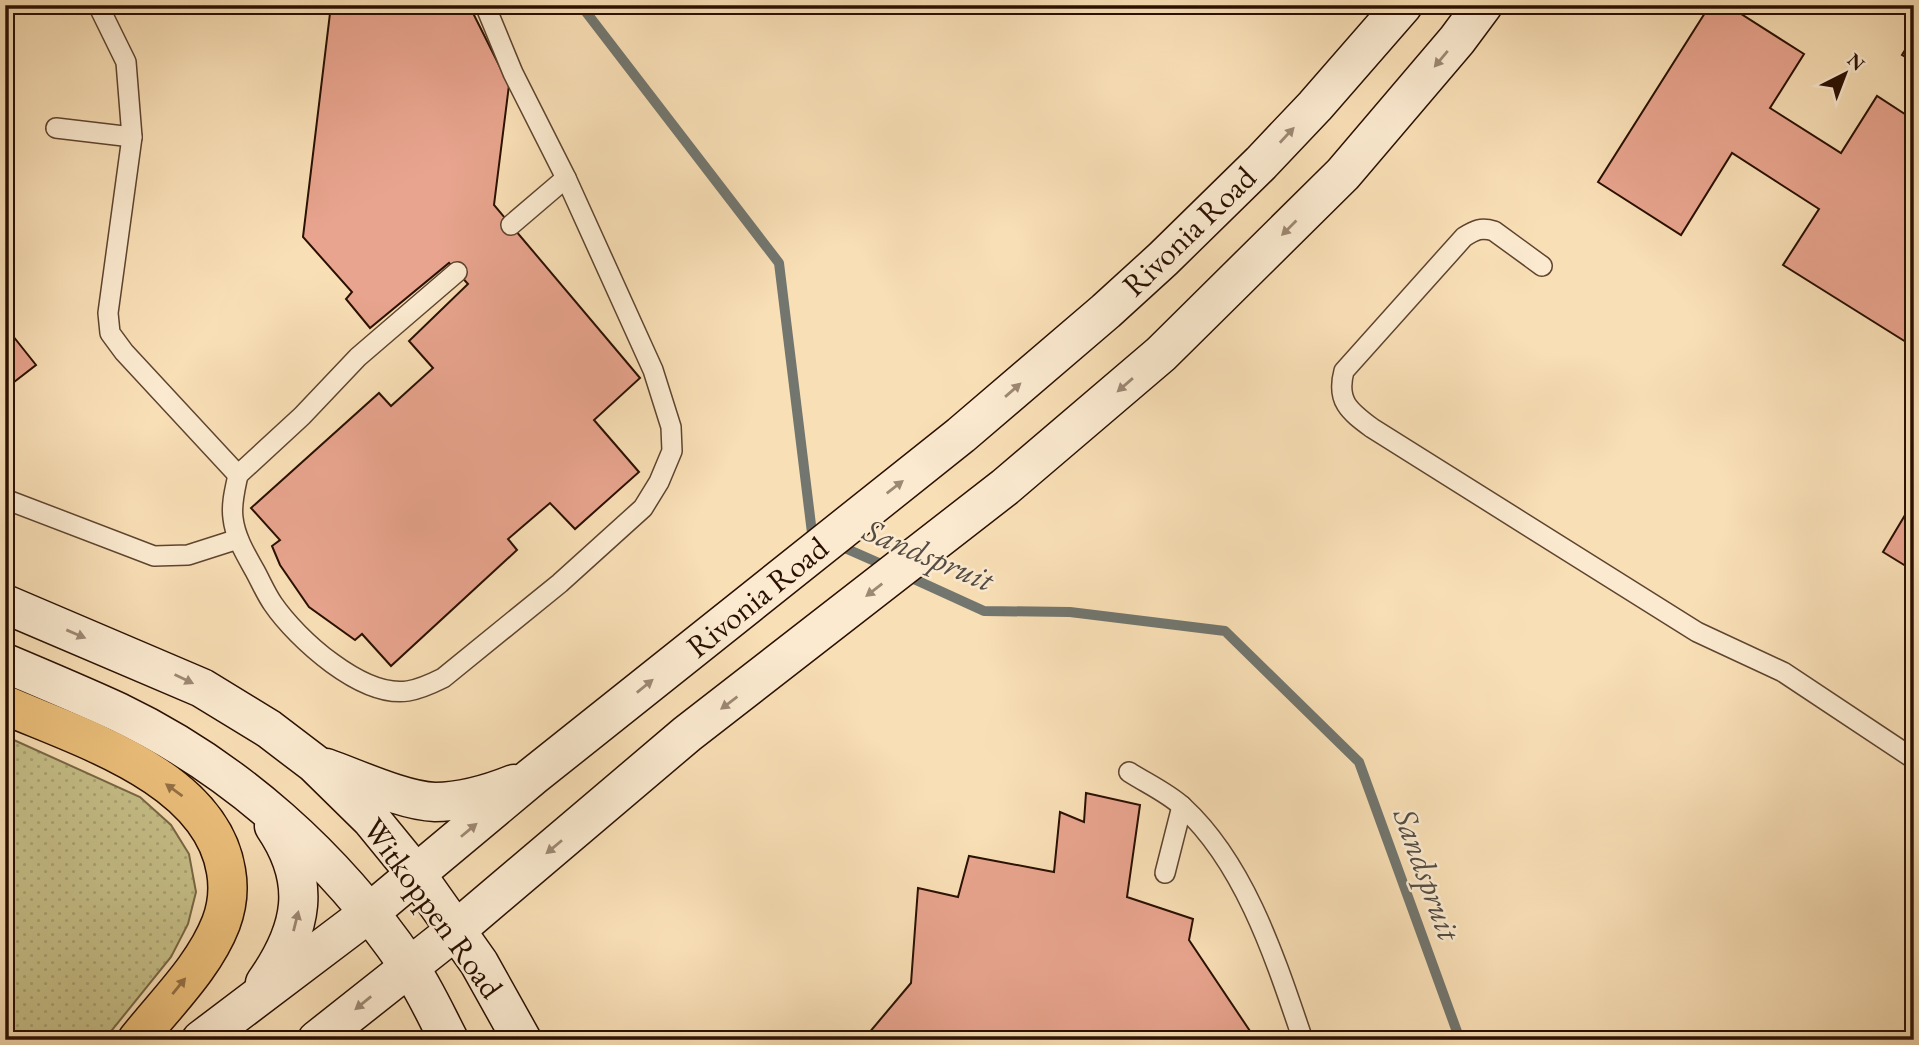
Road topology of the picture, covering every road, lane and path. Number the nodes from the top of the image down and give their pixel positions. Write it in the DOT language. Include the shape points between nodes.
graph roads {
  1 [pos="98,5"];
  2 [pos="485,5"];
  3 [pos="1403,5"];
  4 [pos="1483,5"];
  5 [pos="56,128"];
  6 [pos="132,137"];
  7 [pos="566,178"];
  8 [pos="511,225"];
  9 [pos="1542,266"];
  10 [pos="457,272"];
  11 [pos="238,475"];
  12 [pos="5,499"];
  13 [pos="238,539"];
  14 [pos="5,604"];
  15 [pos="5,663"];
  16 [pos="5,705"];
  17 [pos="1914,759"];
  18 [pos="315,764"];
  19 [pos="1129,772"];
  20 [pos="533,776"];
  21 [pos="257,801"];
  22 [pos="1182,806"];
  23 [pos="1165,873"];
  24 [pos="416,874"];
  25 [pos="369,913"];
  26 [pos="456,930"];
  27 [pos="409,966"];
  28 [pos="251,1001"];
  29 [pos="137,1040"];
  30 [pos="201,1040"];
  31 [pos="317,1040"];
  32 [pos="449,1040"];
  33 [pos="522,1040"];
  34 [pos="1303,1040"];
  1 -- 6 [label="lane" via="126,62"];
  2 -- 7 [label="lane"];
  20 -- 3 [label="main road, Rivonia Road, one-way" via="961,435 1163,259 1315,106"];
  4 -- 26 [label="main road, Rivonia Road, one-way" via="1343,174 1161,354 1005,487 687,734"];
  5 -- 6 [label="lane"];
  6 -- 11 [label="lane" via="108,313 110,332"];
  7 -- 8 [label="lane"];
  7 -- 13 [label="lane" via="653,370 671,427 672,451 643,508 457,669 426,686 405,691 360,680 318,652 273,604"];
  9 -- 17 [label="lane" via="1494,231 1475,230 1464,237 1344,371 1340,384 1348,407 1372,428 1698,632 1783,671"];
  10 -- 11 [label="lane" via="358,357"];
  11 -- 13 [label="lane" via="233,518"];
  12 -- 13 [label="lane" via="154,555 188,555"];
  14 -- 18 [label="main road, Witkoppen Road, one-way" via="202,688"];
  15 -- 21 [label="main road, Witkoppen Road" via="157,733"];
  29 -- 16 [label="highway, one-way" via="197,964 222,920 227,876 219,845 191,804 143,769"];
  18 -- 20 [label="main road" via="434,802 477,797"];
  18 -- 24 [label="main road, Witkoppen Road" via="371,819"];
  19 -- 22 [label="lane"];
  24 -- 20 [label="main road, Rivonia Road, one-way"];
  21 -- 25 [label="main road, Witkoppen Road" via="310,847"];
  28 -- 21 [label="main road, one-way" via="289,943 299,904 294,865"];
  22 -- 23 [label="lane"];
  22 -- 34 [label="lane" via="1213,840 1240,884 1275,959"];
  24 -- 25 [label="main road, Rivonia Road"];
  24 -- 26 [label="main road, Witkoppen Road"];
  25 -- 27 [label="main road, Witkoppen Road"];
  25 -- 28 [label="main road, Rivonia Road"];
  26 -- 27 [label="main road, Rivonia Road"];
  26 -- 33 [label="main road, Witkoppen Road"];
  27 -- 31 [label="main road, Rivonia Road, one-way"];
  27 -- 32 [label="main road, Witkoppen Road"];
  28 -- 30 [label="main road, Rivonia Road"];
}
